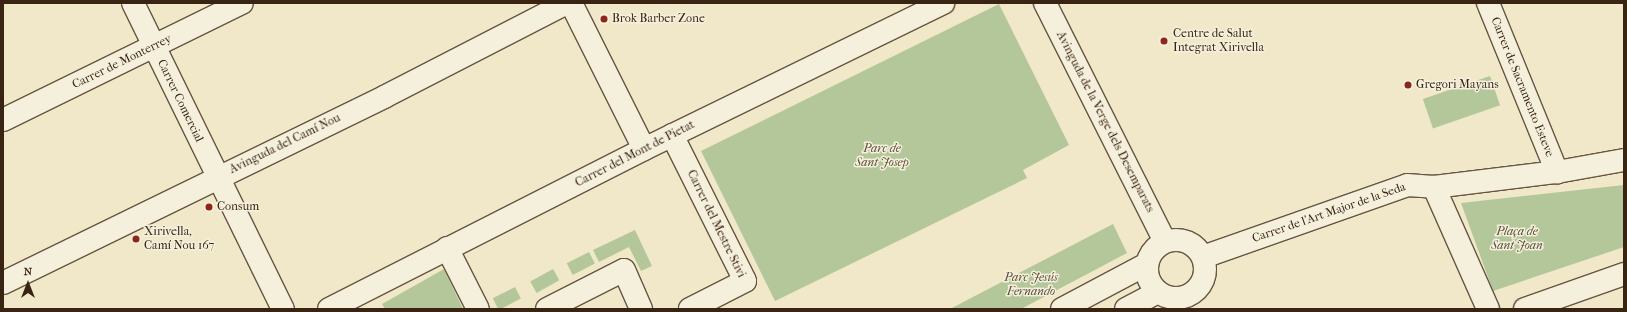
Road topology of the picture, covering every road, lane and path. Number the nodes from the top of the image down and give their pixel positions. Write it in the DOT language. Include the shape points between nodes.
graph roads {
  1 [pos="133,3"];
  2 [pos="242,3"];
  3 [pos="567,3"];
  4 [pos="571,3"];
  5 [pos="943,3"];
  6 [pos="1046,3"];
  7 [pos="1488,3"];
  8 [pos="154,46"];
  9 [pos="3,120"];
  10 [pos="672,135"];
  11 [pos="644,149"];
  12 [pos="1624,160"];
  13 [pos="1556,172"];
  14 [pos="217,177"];
  15 [pos="1434,187"];
  16 [pos="1165,242"];
  17 [pos="447,248"];
  18 [pos="1204,257"];
  19 [pos="1147,264"];
  20 [pos="1624,274"];
  21 [pos="3,283"];
  22 [pos="1158,292"];
  23 [pos="364,301"];
  24 [pos="1194,302"];
  25 [pos="283,309"];
  26 [pos="329,309"];
  27 [pos="478,309"];
  28 [pos="547,309"];
  29 [pos="641,309"];
  30 [pos="690,309"];
  31 [pos="1062,309"];
  32 [pos="1126,309"];
  33 [pos="1488,309"];
  34 [pos="1525,309"];
  1 -- 8 [label="street, Carrer Comercial"];
  2 -- 8 [label="street, Carrer de Monterrey"];
  3 -- 14 [label="street, Avinguda del Camí Nou"];
  4 -- 11 [label="street"];
  5 -- 10 [label="street, Carrer del Mont de Pietat"];
  6 -- 16 [label="street, Avinguda de la Verge dels Desemparats"];
  7 -- 13 [label="street, Carrer de Sacramento Esteve"];
  8 -- 9 [label="street, Carrer de Monterrey"];
  8 -- 14 [label="street, Carrer Comercial"];
  10 -- 11 [label="street, Carrer del Mont de Pietat"];
  10 -- 30 [label="street, Carrer del Mestre Stivi" via="745,281"];
  11 -- 17 [label="street, Carrer del Mont de Pietat"];
  12 -- 13 [label="street, Carrer de l'Art Major de la Seda"];
  13 -- 15 [label="street, Carrer de l'Art Major de la Seda"];
  14 -- 21 [label="street, Avinguda del Camí Nou"];
  14 -- 25 [label="street, Carrer Comercial"];
  15 -- 18 [label="street, Carrer de l'Art Major de la Seda" via="1407,185"];
  15 -- 33 [label="street"];
  16 -- 18 [label="street" via="1183,240 1191,243"];
  16 -- 19 [label="street" via="1152,253"];
  17 -- 23 [label="street, Carrer del Mont de Pietat"];
  17 -- 27 [label="street"];
  18 -- 24 [label="street" via="1206,274"];
  19 -- 22 [label="street" via="1149,279"];
  19 -- 31 [label="street"];
  20 -- 34 [label="street"];
  22 -- 24 [label="street"];
  22 -- 32 [label="street"];
  23 -- 26 [label="street, Carrer del Mont de Pietat"];
  28 -- 29 [label="street" via="624,270"];
}
